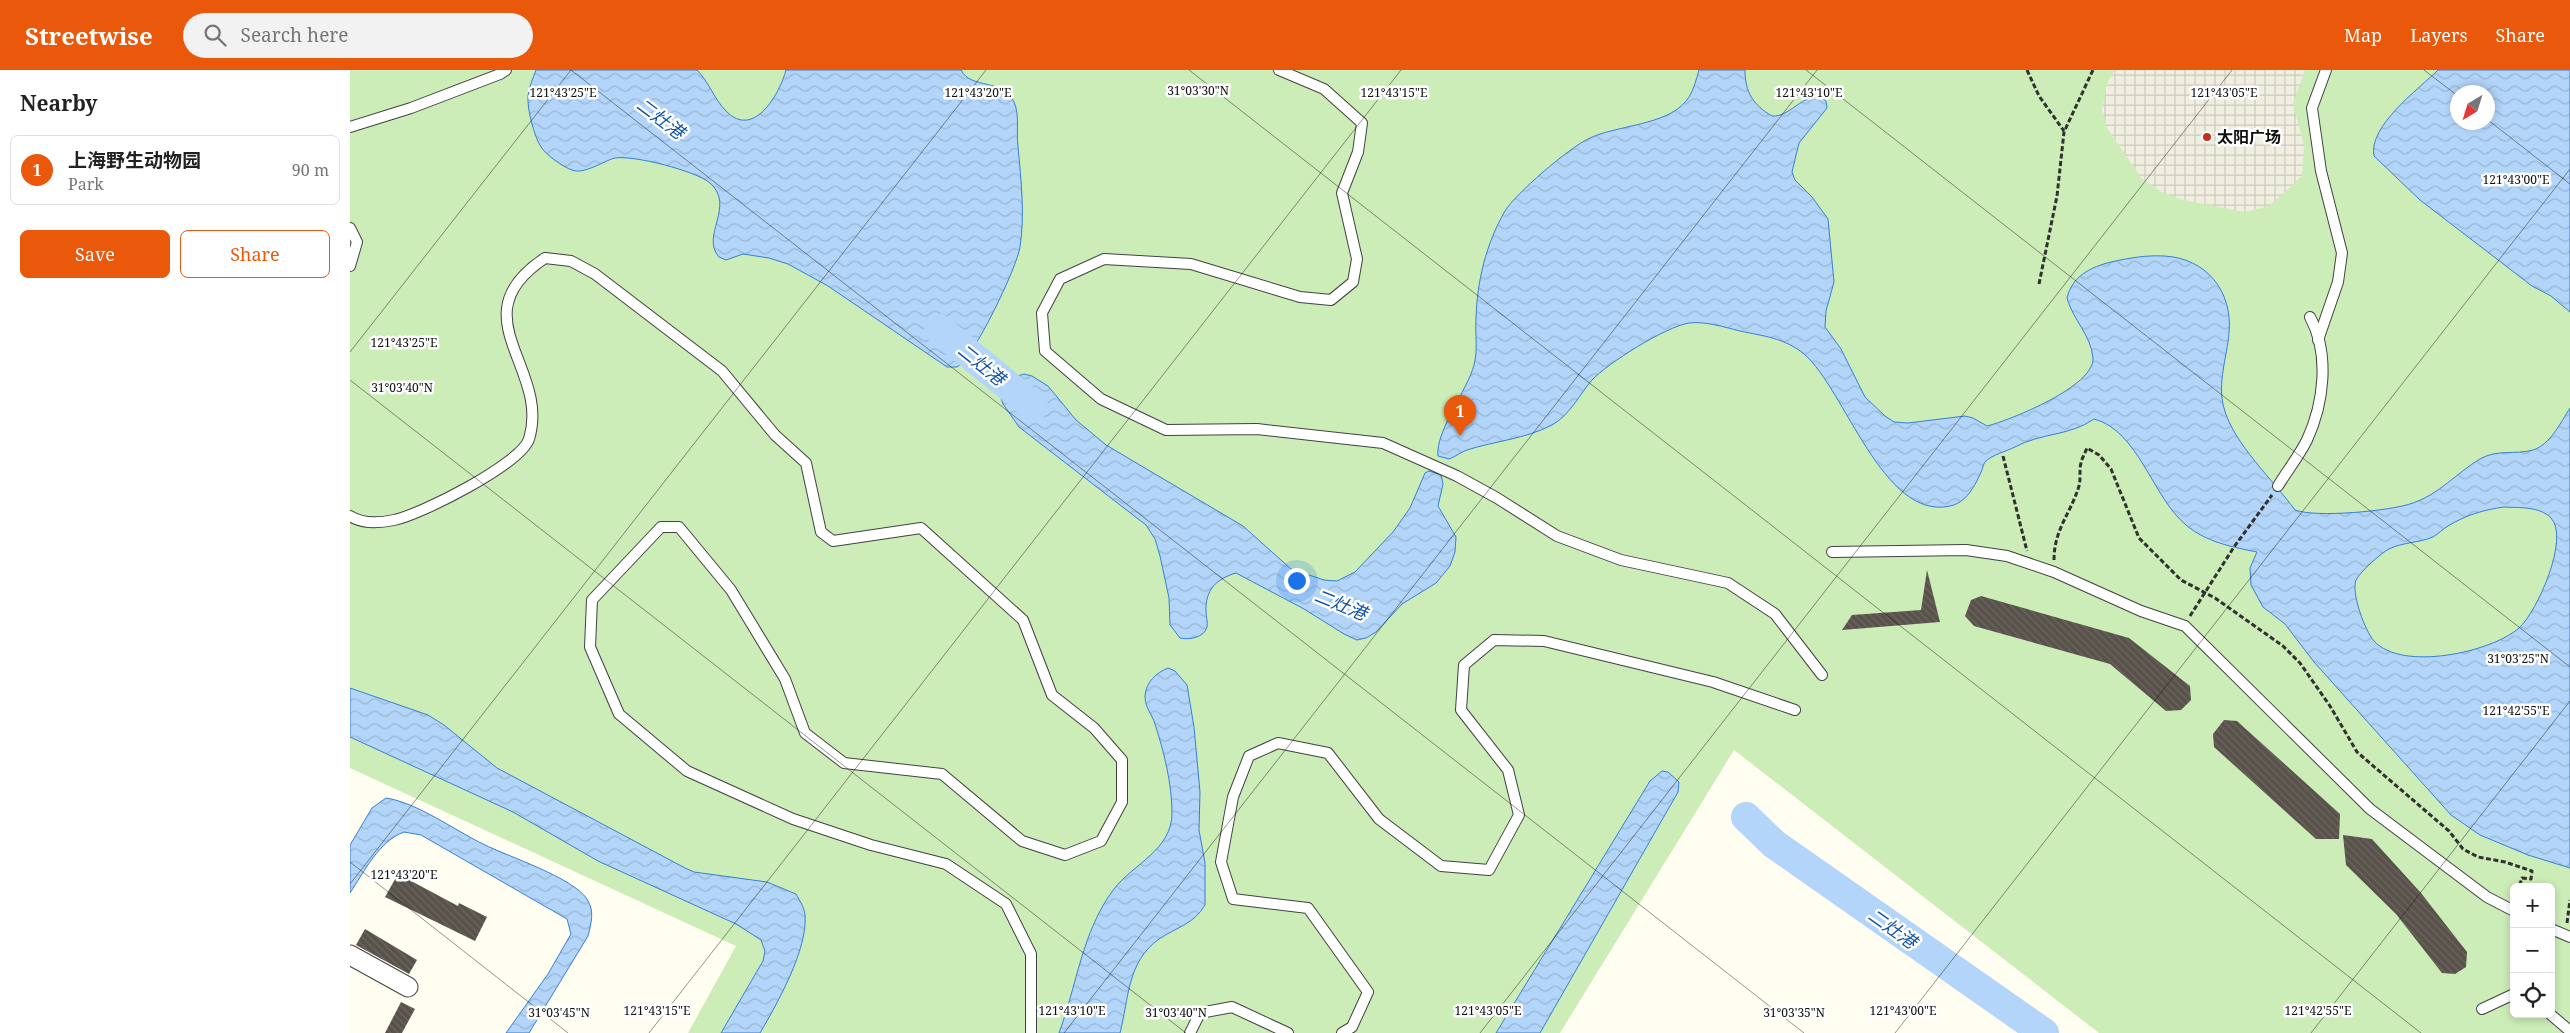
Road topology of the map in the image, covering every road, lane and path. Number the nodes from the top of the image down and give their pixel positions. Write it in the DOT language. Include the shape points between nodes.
graph roads {
  1 [pos="506,70"];
  2 [pos="1279,70"];
  3 [pos="2027,70"];
  4 [pos="2093,70"];
  5 [pos="2326,70"];
  6 [pos="350,127"];
  7 [pos="2064,132"];
  8 [pos="350,228"];
  9 [pos="350,266"];
  10 [pos="2039,284"];
  11 [pos="2310,317"];
  12 [pos="2318,340"];
  13 [pos="2003,456"];
  14 [pos="2278,486"];
  15 [pos="350,516"];
  16 [pos="1832,552"];
  17 [pos="2030,564"];
  18 [pos="2054,572"];
  19 [pos="2204,592"];
  20 [pos="2185,626"];
  21 [pos="1822,675"];
  22 [pos="1795,710"];
  23 [pos="2520,883"];
  24 [pos="2570,900"];
  25 [pos="2510,909"];
  26 [pos="2559,921"];
  27 [pos="2555,931"];
  28 [pos="2570,937"];
  29 [pos="350,955"];
  30 [pos="408,987"];
  31 [pos="2510,996"];
  32 [pos="2482,1008"];
  33 [pos="2555,1018"];
  34 [pos="2570,1031"];
  35 [pos="1031,1033"];
  36 [pos="1190,1033"];
  37 [pos="1288,1033"];
  38 [pos="1342,1033"];
  1 -- 6 [label="lane" via="411,108"];
  2 -- 21 [label="lane" via="1324,88 1362,123 1358,152 1342,193 1357,259 1353,282 1331,300 1300,298 1191,264 1104,259 1060,279 1042,313 1045,351 1101,400 1166,430 1257,429 1382,443 1457,476 1557,536 1621,560 1728,583 1775,614"];
  3 -- 7 [label="path" via="2039,96"];
  4 -- 7 [label="path"];
  5 -- 12 [label="lane" via="2312,108 2321,170 2342,253 2332,307"];
  7 -- 10 [label="path" via="2057,196"];
  8 -- 9 [label="lane" via="357,242"];
  11 -- 12 [label="lane"];
  12 -- 14 [label="lane" via="2323,388 2306,441"];
  13 -- 17 [label="path"];
  14 -- 19 [label="path"];
  15 -- 35 [label="lane" via="376,522 395,520 463,492 507,462 528,440 533,402 508,334 507,312 510,290 525,271 545,258 571,261 610,285 722,371 775,435 806,463 821,532 832,541 922,528 1023,620 1052,694 1094,728 1122,760 1122,802 1100,841 1065,855 1022,841 942,774 844,763 805,733 785,679 732,590 679,527 661,527 592,600 590,647 619,714 687,771 793,819 871,845 946,864 1006,904 1032,954"];
  16 -- 17 [label="lane" via="1966,550 2008,556"];
  17 -- 18 [label="lane"];
  18 -- 19 [label="path" via="2054,545 2080,484 2081,463 2087,448 2112,468 2139,538 2181,580"];
  18 -- 20 [label="lane" via="2141,611"];
  19 -- 20 [label="path"];
  19 -- 23 [label="path" via="2283,646 2330,706 2357,752 2449,830 2463,849 2478,857 2532,871 2531,879 2522,878"];
  20 -- 25 [label="lane" via="2370,809 2487,897"];
  22 -- 38 [label="lane" via="1713,682 1544,641 1494,640 1464,665 1461,710 1508,770 1519,815 1489,870 1441,866 1379,819 1328,753 1278,743 1249,756 1232,797 1221,862 1233,899 1308,908 1368,992 1352,1027"];
  24 -- 26 [label="path" via="2567,925"];
  27 -- 28 [label="lane"];
  29 -- 30 [label="street"];
  31 -- 32 [label="lane"];
  33 -- 34 [label="lane"];
  36 -- 37 [label="lane" via="1200,1013 1232,1006"];
}
